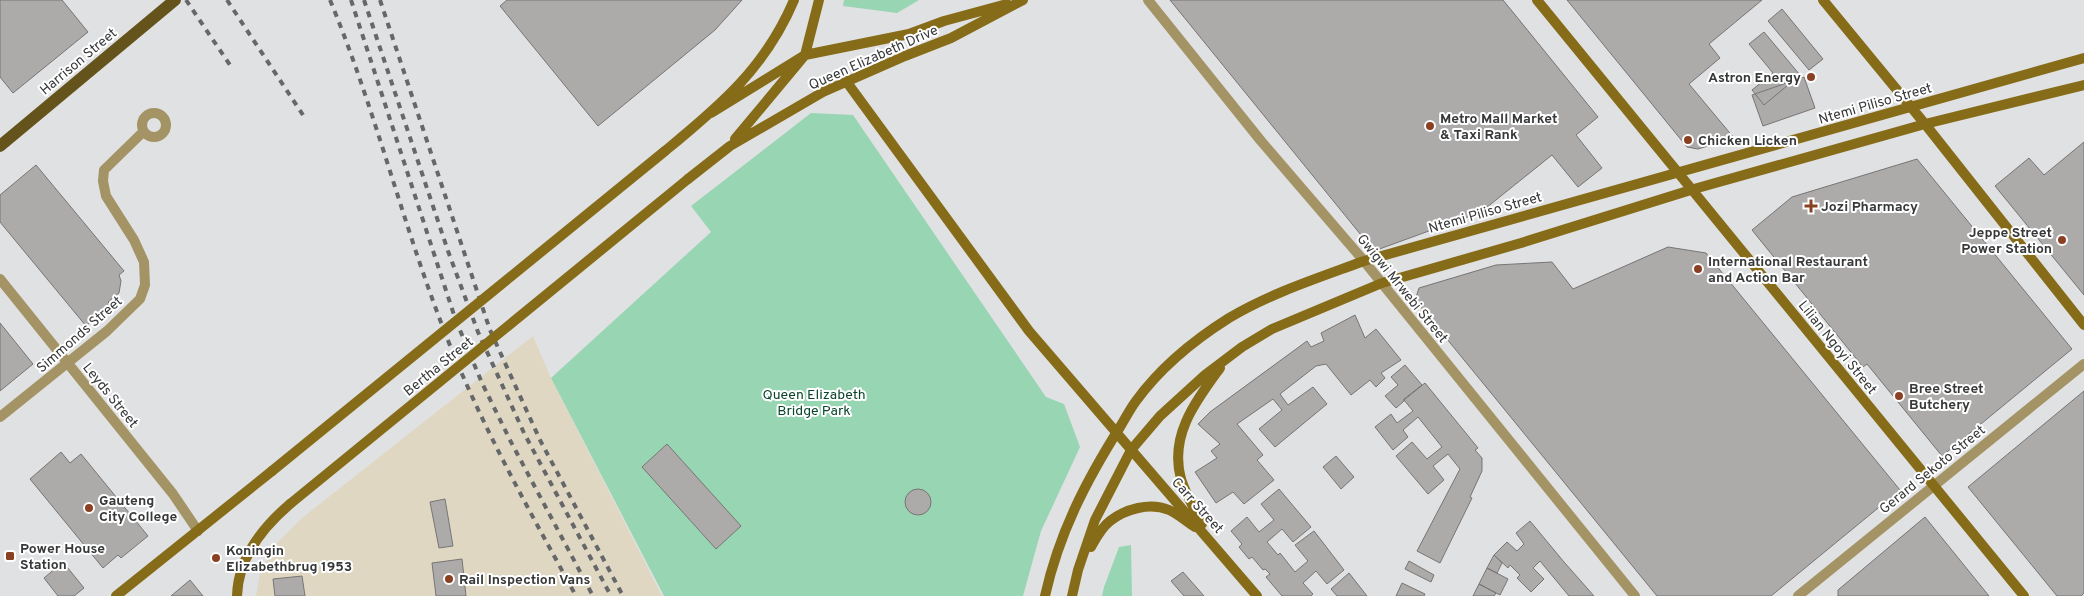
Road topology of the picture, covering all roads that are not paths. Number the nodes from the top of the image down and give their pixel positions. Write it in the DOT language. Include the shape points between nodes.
graph roads {
  1 [pos="175,0"];
  2 [pos="794,0"];
  3 [pos="819,0"];
  4 [pos="1022,0"];
  5 [pos="1148,0"];
  6 [pos="1537,0"];
  7 [pos="1823,0"];
  8 [pos="805,55"];
  9 [pos="2084,58"];
  10 [pos="846,81"];
  11 [pos="2084,84"];
  12 [pos="1911,107"];
  13 [pos="711,113"];
  14 [pos="1925,124"];
  15 [pos="143,132"];
  16 [pos="0,146"];
  17 [pos="730,146"];
  18 [pos="1677,172"];
  19 [pos="688,179"];
  20 [pos="1694,190"];
  21 [pos="1364,261"];
  22 [pos="0,279"];
  23 [pos="1382,283"];
  24 [pos="2084,325"];
  25 [pos="1226,359"];
  26 [pos="67,363"];
  27 [pos="2084,364"];
  28 [pos="0,417"];
  29 [pos="1116,433"];
  30 [pos="1131,450"];
  31 [pos="1933,486"];
  32 [pos="198,531"];
  33 [pos="1208,536"];
  34 [pos="1078,570"];
  35 [pos="116,596"];
  36 [pos="237,596"];
  37 [pos="1045,596"];
  38 [pos="1072,596"];
  39 [pos="1258,596"];
  40 [pos="1635,596"];
  41 [pos="1798,596"];
  42 [pos="2024,596"];
  1 -- 16 [label="main road, Harrison Street"];
  2 -- 13 [label="street" via="779,34 761,61"];
  3 -- 8 [label="street"];
  4 -- 8 [label="street" via="909,34"];
  4 -- 10 [label="street, Queen Elizabeth Drive" via="951,38"];
  5 -- 21 [label="street, Gwigwi Mrwebi Street" via="1261,141"];
  6 -- 18 [label="street, Lilian Ngoyi Street"];
  7 -- 12 [label="street"];
  8 -- 13 [label="street"];
  8 -- 17 [label="street"];
  9 -- 12 [label="street, Ntemi Piliso Street"];
  10 -- 17 [label="street, Queen Elizabeth Drive"];
  10 -- 29 [label="street, Carr Street" via="1030,331"];
  11 -- 14 [label="street"];
  12 -- 14 [label="street"];
  12 -- 18 [label="street, Ntemi Piliso Street"];
  13 -- 32 [label="street, bridge"];
  14 -- 20 [label="street"];
  14 -- 24 [label="street"];
  15 -- 26 [label="street, Simmonds Street" via="104,170 103,181 106,196 144,262 145,286 134,305"];
  17 -- 19 [label="street, Queen Elizabeth Drive"];
  18 -- 20 [label="street, Lilian Ngoyi Street"];
  18 -- 21 [label="street, Ntemi Piliso Street"];
  19 -- 36 [label="street, Bertha Street, bridge" via="272,520 256,540 243,567"];
  20 -- 23 [label="street"];
  20 -- 31 [label="street, Lilian Ngoyi Street"];
  21 -- 23 [label="street, Gwigwi Mrwebi Street"];
  21 -- 29 [label="street, Ntemi Piliso Street" via="1263,299 1183,350 1135,402"];
  22 -- 26 [label="street, Leyds Street"];
  23 -- 25 [label="street" via="1272,329"];
  23 -- 40 [label="street, Gwigwi Mrwebi Street"];
  25 -- 30 [label="street" via="1160,416"];
  25 -- 33 [label="street" via="1194,405 1180,434 1181,479"];
  26 -- 28 [label="street, Simmonds Street"];
  26 -- 32 [label="street, Leyds Street" via="173,494"];
  27 -- 31 [label="street, Gerard Sekoto Street"];
  29 -- 30 [label="street, Carr Street"];
  29 -- 37 [label="street, Ntemi Piliso Street" via="1070,517"];
  30 -- 33 [label="street, Carr Street"];
  30 -- 34 [label="street" via="1095,520"];
  31 -- 41 [label="street, Gerard Sekoto Street"];
  31 -- 42 [label="street, Lilian Ngoyi Street"];
  32 -- 35 [label="street"];
  33 -- 34 [label="street" via="1169,510 1154,506 1138,508 1110,521 1098,534"];
  33 -- 39 [label="street, Carr Street"];
  34 -- 38 [label="street"];
}
